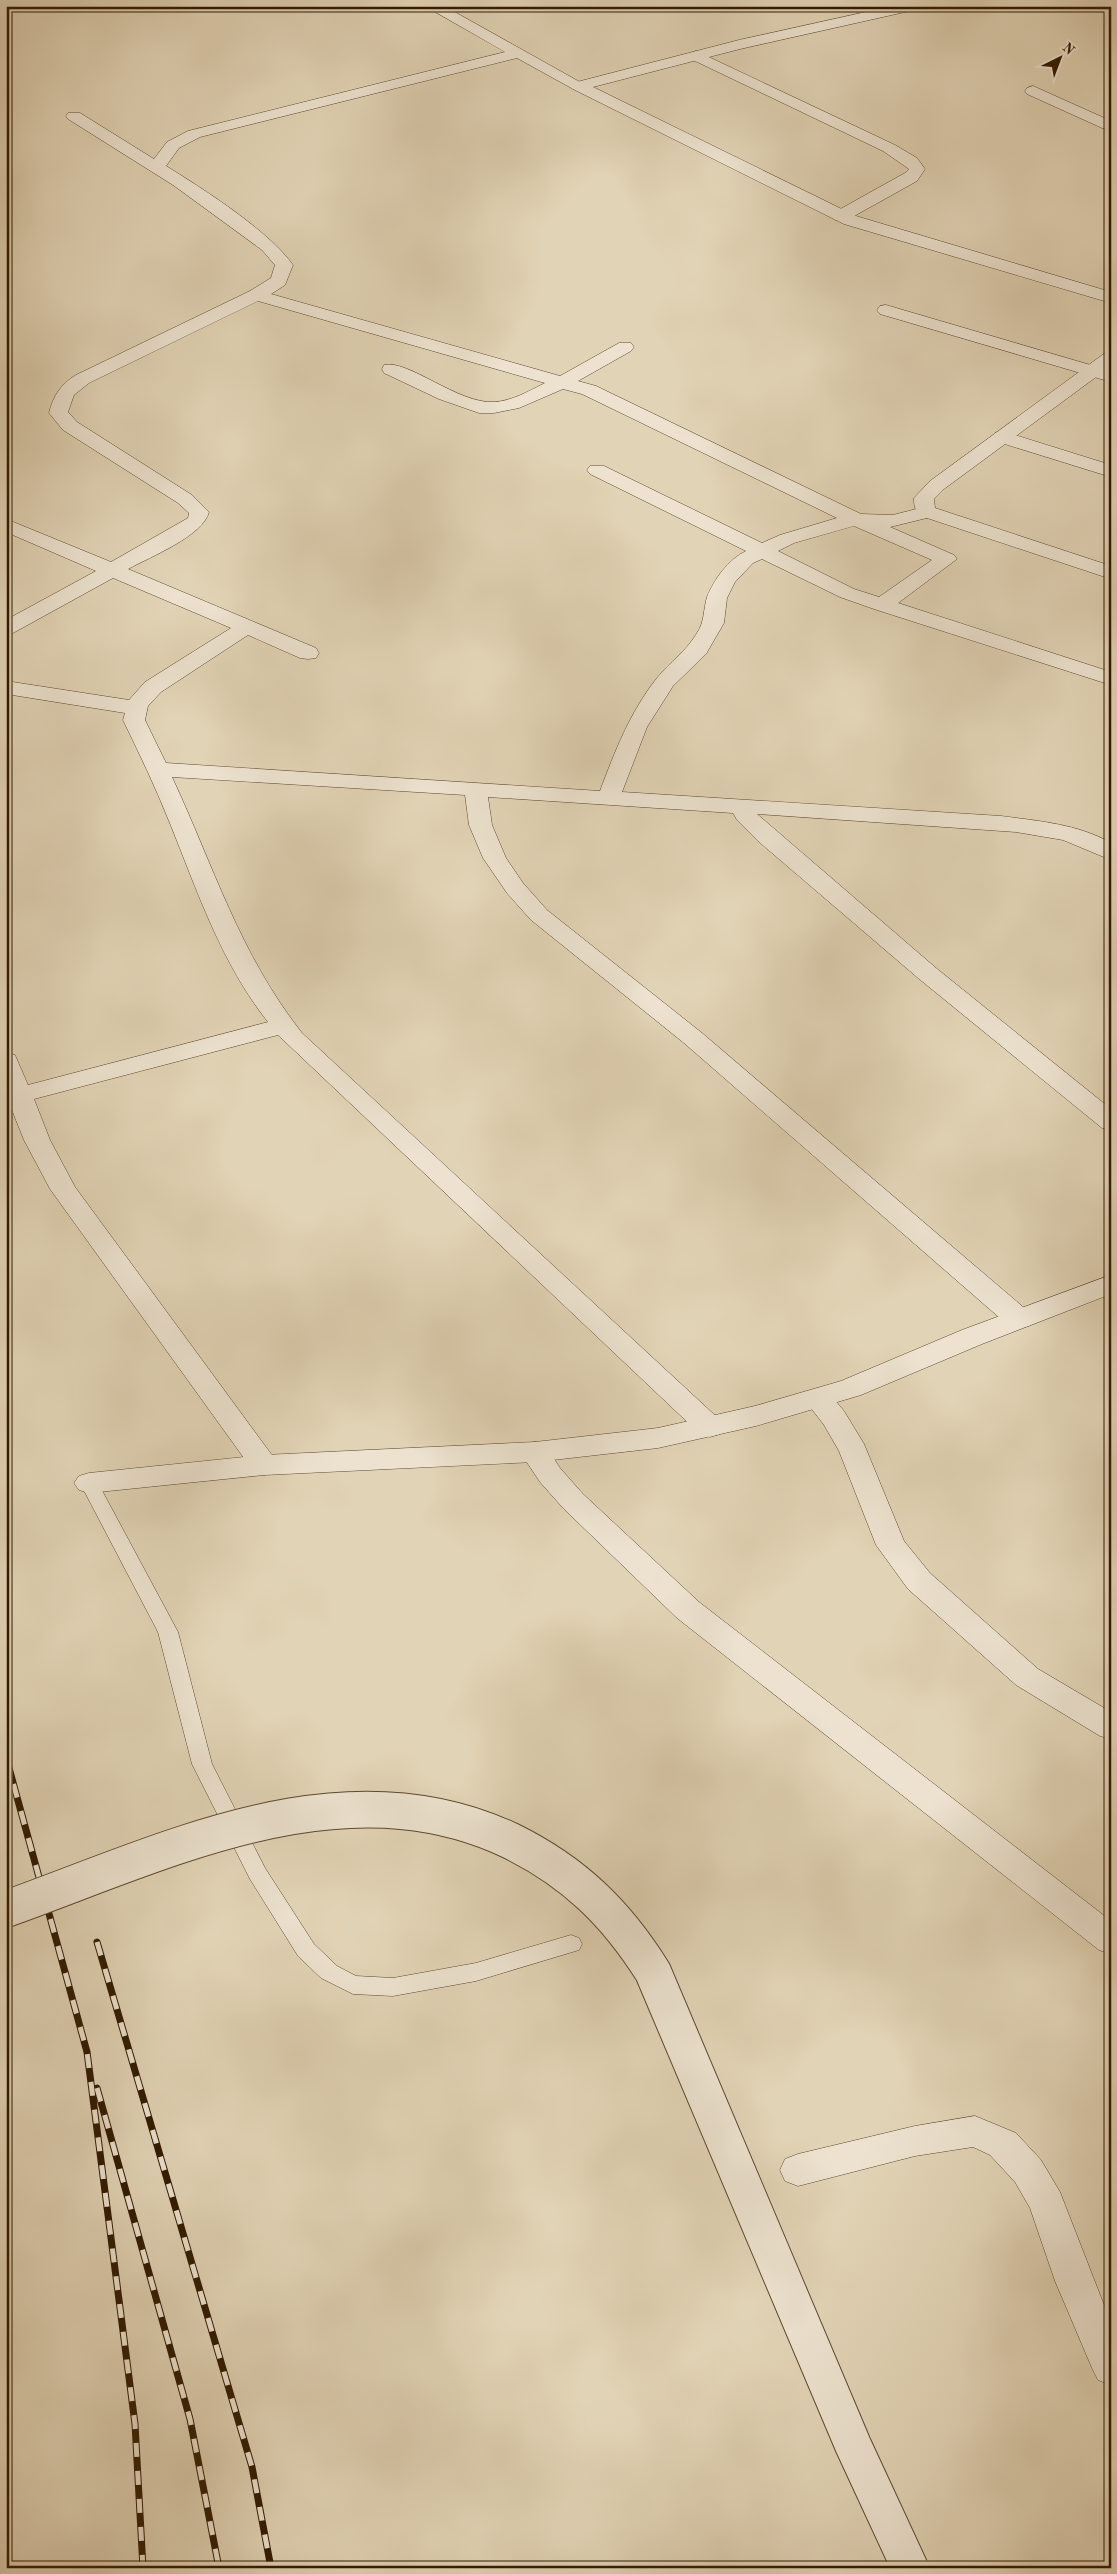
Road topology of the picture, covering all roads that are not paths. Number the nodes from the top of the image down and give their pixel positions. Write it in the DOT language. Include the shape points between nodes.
graph roads {
  1 [pos="432,6"];
  2 [pos="914,6"];
  3 [pos="519,54"];
  4 [pos="696,56"];
  5 [pos="579,86"];
  6 [pos="1033,91"];
  7 [pos="74,116"];
  8 [pos="1111,127"];
  9 [pos="156,167"];
  10 [pos="841,216"];
  11 [pos="256,294"];
  12 [pos="1111,298"];
  13 [pos="886,310"];
  14 [pos="625,347"];
  15 [pos="1111,357"];
  16 [pos="390,369"];
  17 [pos="1092,371"];
  18 [pos="1111,377"];
  19 [pos="560,381"];
  20 [pos="1002,438"];
  21 [pos="597,470"];
  22 [pos="1111,471"];
  23 [pos="928,512"];
  24 [pos="855,520"];
  25 [pos="6,525"];
  26 [pos="762,551"];
  27 [pos="113,570"];
  28 [pos="1111,574"];
  29 [pos="881,605"];
  30 [pos="246,626"];
  31 [pos="6,629"];
  32 [pos="308,653"];
  33 [pos="1111,679"];
  34 [pos="6,687"];
  35 [pos="136,708"];
  36 [pos="158,769"];
  37 [pos="476,789"];
  38 [pos="608,798"];
  39 [pos="744,807"];
  40 [pos="1111,852"];
  41 [pos="283,1026"];
  42 [pos="6,1060"];
  43 [pos="19,1095"];
  44 [pos="1111,1122"];
  45 [pos="1111,1284"];
  46 [pos="1019,1319"];
  47 [pos="818,1399"];
  48 [pos="710,1427"];
  49 [pos="535,1452"];
  50 [pos="264,1465"];
  51 [pos="89,1483"];
  52 [pos="1111,1727"];
  53 [pos="6,1909"];
  54 [pos="1111,1940"];
  55 [pos="571,1944"];
  56 [pos="798,2170"];
  57 [pos="1111,2368"];
  58 [pos="910,2568"];
  1 -- 3 [label="street"];
  2 -- 4 [label="street"];
  3 -- 5 [label="street"];
  3 -- 9 [label="street" via="194,134 173,145"];
  4 -- 5 [label="street"];
  4 -- 10 [label="street" via="889,148 918,169 911,177"];
  5 -- 10 [label="street"];
  6 -- 8 [label="street"];
  7 -- 9 [label="street"];
  9 -- 11 [label="street" via="268,246 284,265 279,281"];
  10 -- 12 [label="street"];
  11 -- 19 [label="street"];
  11 -- 27 [label="street" via="96,371 72,385 60,398 58,413 70,426 185,499 199,512 198,520 184,530"];
  13 -- 17 [label="street"];
  14 -- 19 [label="street"];
  15 -- 17 [label="street"];
  16 -- 19 [label="street" via="462,401 495,408 525,401"];
  17 -- 18 [label="street"];
  17 -- 20 [label="street"];
  19 -- 24 [label="street" via="628,407"];
  20 -- 22 [label="street"];
  20 -- 23 [label="street" via="924,498 924,508"];
  21 -- 26 [label="street"];
  23 -- 24 [label="street" via="893,520"];
  23 -- 28 [label="street"];
  24 -- 26 [label="street" via="787,539"];
  24 -- 29 [label="street" via="947,559"];
  25 -- 27 [label="street"];
  26 -- 29 [label="street" via="840,590"];
  26 -- 38 [label="street" via="746,559 726,580 716,598 714,624 695,654 666,682 636,728"];
  27 -- 30 [label="street"];
  27 -- 31 [label="street"];
  29 -- 33 [label="street"];
  30 -- 32 [label="street"];
  30 -- 35 [label="street" via="154,687"];
  34 -- 35 [label="street"];
  35 -- 36 [label="street" via="134,720"];
  36 -- 37 [label="street"];
  36 -- 41 [label="street" via="219,920 240,963"];
  37 -- 38 [label="street"];
  37 -- 46 [label="street" via="475,810 482,833 516,893 693,1038"];
  38 -- 39 [label="street"];
  39 -- 40 [label="street" via="1001,823 1059,830"];
  39 -- 44 [label="street" via="745,816 766,836 927,973"];
  41 -- 43 [label="street"];
  41 -- 48 [label="street"];
  42 -- 43 [label="street"];
  43 -- 50 [label="street" via="37,1140 63,1189"];
  45 -- 46 [label="street"];
  46 -- 47 [label="street"];
  47 -- 48 [label="street"];
  47 -- 52 [label="street" via="854,1451 892,1544 919,1581 1027,1677"];
  48 -- 49 [label="street" via="658,1438"];
  49 -- 50 [label="street"];
  49 -- 54 [label="street" via="573,1501 688,1610"];
  50 -- 51 [label="street"];
  51 -- 55 [label="lane" via="168,1632 202,1764 257,1873 306,1950 323,1967 353,1985 393,1987 476,1972"];
  53 -- 58 [label="street, bridge" via="190,1843 263,1822 323,1811 383,1810 431,1814 482,1829 563,1872 601,1903 633,1940 653,1972 853,2445"];
  56 -- 57 [label="street" via="915,2141 975,2131 1003,2144 1028,2171 1047,2203 1074,2281"];
}
